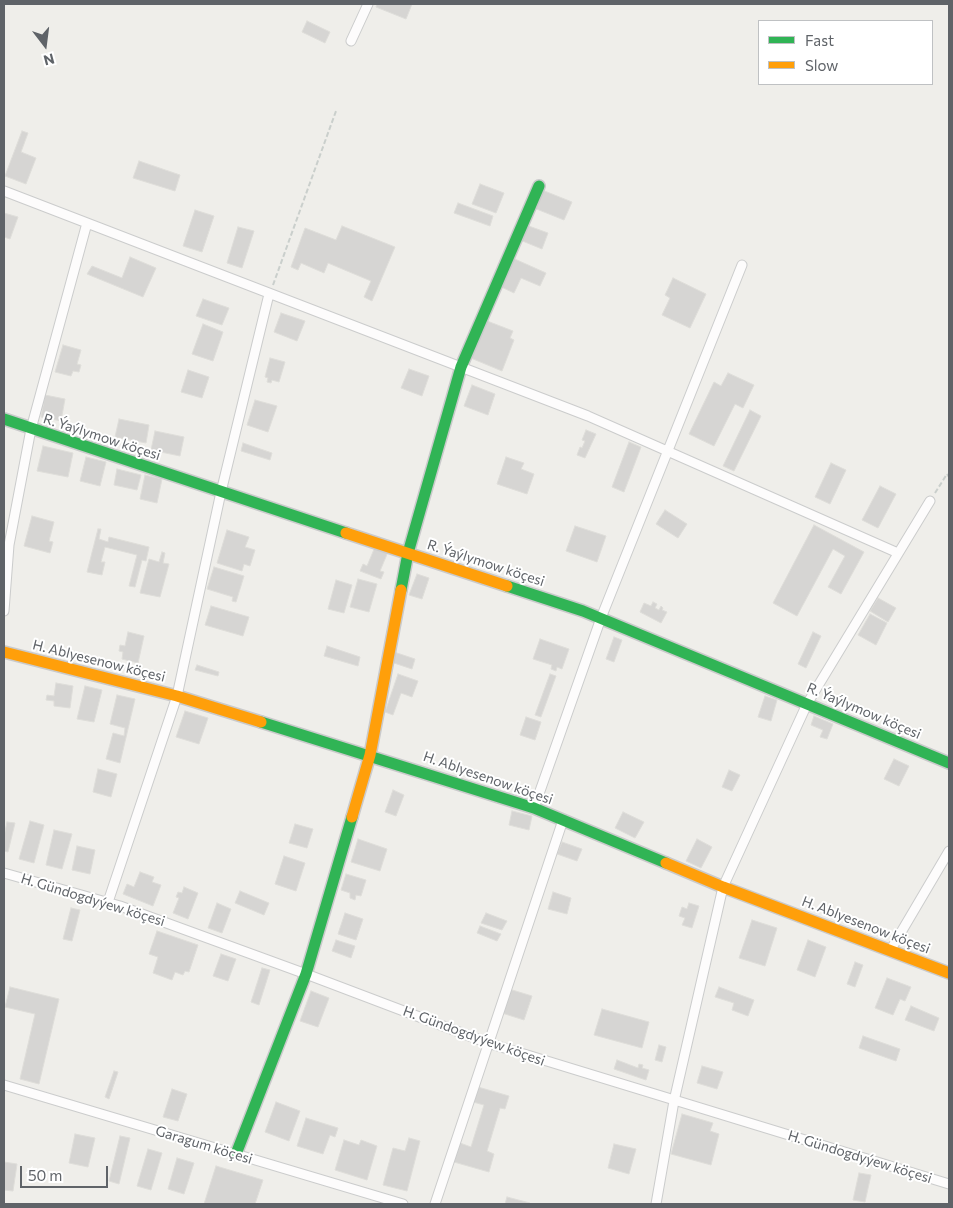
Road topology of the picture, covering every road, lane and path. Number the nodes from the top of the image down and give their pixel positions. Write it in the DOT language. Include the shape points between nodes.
graph roads {
  1 [pos="368,4"];
  2 [pos="351,41"];
  3 [pos="336,111"];
  4 [pos="539,186"];
  5 [pos="4,191"];
  6 [pos="87,223"];
  7 [pos="742,265"];
  8 [pos="269,294"];
  9 [pos="461,367"];
  10 [pos="4,419"];
  11 [pos="31,429"];
  12 [pos="668,451"];
  13 [pos="949,476"];
  14 [pos="221,492"];
  15 [pos="930,501"];
  16 [pos="408,553"];
  17 [pos="898,553"];
  18 [pos="4,611"];
  19 [pos="601,618"];
  20 [pos="4,652"];
  21 [pos="177,696"];
  22 [pos="807,704"];
  23 [pos="370,755"];
  24 [pos="949,763"];
  25 [pos="534,808"];
  26 [pos="563,820"];
  27 [pos="949,851"];
  28 [pos="4,873"];
  29 [pos="723,887"];
  30 [pos="108,902"];
  31 [pos="890,951"];
  32 [pos="949,973"];
  33 [pos="306,974"];
  34 [pos="488,1043"];
  35 [pos="4,1085"];
  36 [pos="674,1101"];
  37 [pos="236,1154"];
  38 [pos="949,1184"];
  39 [pos="403,1204"];
  40 [pos="435,1204"];
  41 [pos="656,1204"];
  1 -- 2 [label="street"];
  3 -- 8 [label="path"];
  4 -- 9 [label="street"];
  5 -- 6 [label="street"];
  6 -- 8 [label="street"];
  6 -- 11 [label="street"];
  7 -- 12 [label="street"];
  8 -- 9 [label="street"];
  8 -- 14 [label="street"];
  9 -- 12 [label="street"];
  9 -- 16 [label="street"];
  10 -- 11 [label="street, R. Ýaýlymow köçesi"];
  11 -- 14 [label="street, R. Ýaýlymow köçesi"];
  11 -- 18 [label="street" via="9,545"];
  12 -- 17 [label="street"];
  12 -- 19 [label="street"];
  13 -- 15 [label="path" via="947,474"];
  14 -- 16 [label="street, R. Ýaýlymow köçesi"];
  14 -- 21 [label="street"];
  15 -- 17 [label="street"];
  16 -- 19 [label="street, R. Ýaýlymow köçesi"];
  16 -- 23 [label="street"];
  17 -- 22 [label="street"];
  19 -- 22 [label="street, R. Ýaýlymow köçesi"];
  19 -- 25 [label="street"];
  20 -- 21 [label="street, H. Ablyesenow köçesi"];
  21 -- 23 [label="street, H. Ablyesenow köçesi"];
  21 -- 30 [label="street"];
  22 -- 24 [label="street, R. Ýaýlymow köçesi"];
  22 -- 29 [label="street"];
  23 -- 25 [label="street, H. Ablyesenow köçesi"];
  23 -- 33 [label="street"];
  25 -- 26 [label="street, H. Ablyesenow köçesi"];
  26 -- 29 [label="street, H. Ablyesenow köçesi"];
  26 -- 34 [label="street"];
  27 -- 31 [label="street"];
  28 -- 30 [label="street, H. Gündogdyýew köçesi"];
  29 -- 31 [label="street, H. Ablyesenow köçesi"];
  29 -- 36 [label="street"];
  30 -- 33 [label="street, H. Gündogdyýew köçesi"];
  31 -- 32 [label="street, H. Ablyesenow köçesi"];
  33 -- 34 [label="street, H. Gündogdyýew köçesi"];
  33 -- 37 [label="street"];
  34 -- 36 [label="street, H. Gündogdyýew köçesi"];
  34 -- 40 [label="street"];
  35 -- 37 [label="street, Garagum köçesi"];
  36 -- 38 [label="street, H. Gündogdyýew köçesi"];
  36 -- 41 [label="street"];
  37 -- 39 [label="street, Garagum köçesi"];
}
